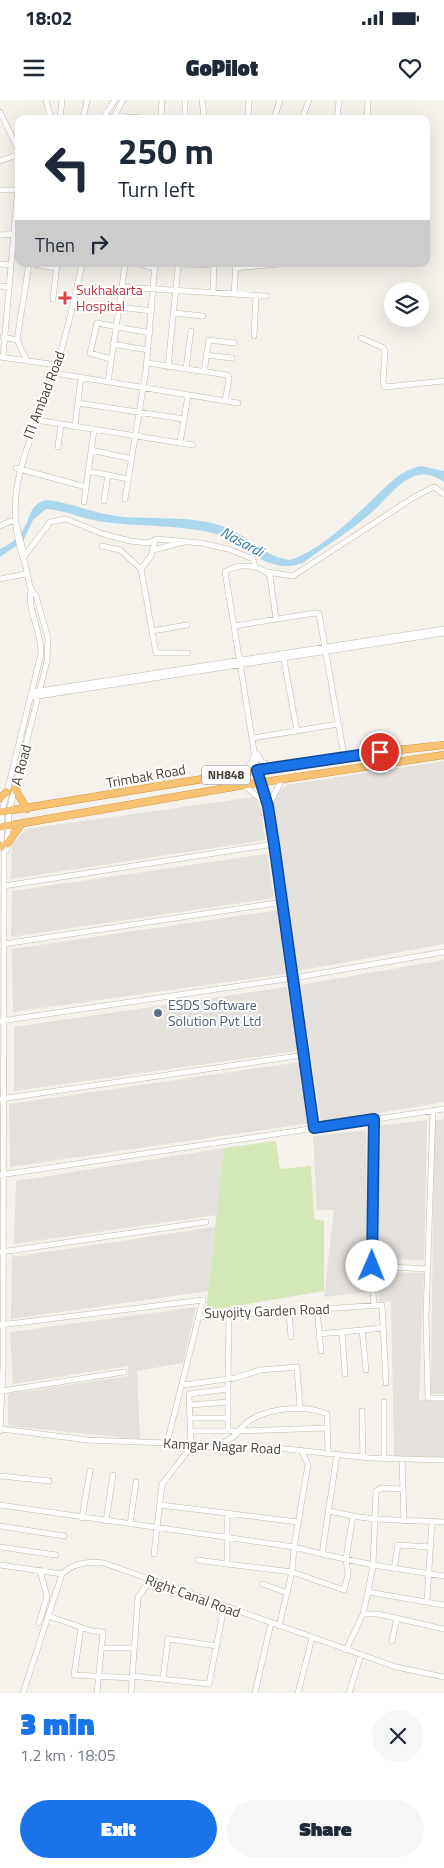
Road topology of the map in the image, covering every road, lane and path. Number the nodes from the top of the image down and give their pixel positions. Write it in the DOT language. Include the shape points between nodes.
graph roads {
  1 [pos="46,100"];
  2 [pos="62,100"];
  3 [pos="86,100"];
  4 [pos="115,100"];
  5 [pos="123,100"];
  6 [pos="162,100"];
  7 [pos="185,100"];
  8 [pos="202,100"];
  9 [pos="249,100"];
  10 [pos="280,100"];
  11 [pos="309,100"];
  12 [pos="337,100"];
  13 [pos="368,100"];
  14 [pos="0,112"];
  15 [pos="50,115"];
  16 [pos="60,115"];
  17 [pos="84,115"];
  18 [pos="105,115"];
  19 [pos="115,115"];
  20 [pos="161,115"];
  21 [pos="185,115"];
  22 [pos="204,115"];
  23 [pos="248,115"];
  24 [pos="275,115"];
  25 [pos="303,115"];
  26 [pos="337,115"];
  27 [pos="367,115"];
  28 [pos="15,144"];
  29 [pos="15,154"];
  30 [pos="0,161"];
  31 [pos="0,190"];
  32 [pos="15,190"];
  33 [pos="15,234"];
  34 [pos="0,235"];
  35 [pos="15,245"];
  36 [pos="12,262"];
  37 [pos="15,262"];
  38 [pos="0,264"];
  39 [pos="28,267"];
  40 [pos="57,267"];
  41 [pos="81,267"];
  42 [pos="125,267"];
  43 [pos="155,267"];
  44 [pos="178,267"];
  45 [pos="214,267"];
  46 [pos="235,267"];
  47 [pos="0,286"];
  48 [pos="122,286"];
  49 [pos="9,287"];
  50 [pos="154,289"];
  51 [pos="177,290"];
  52 [pos="213,293"];
  53 [pos="234,294"];
  54 [pos="256,296"];
  55 [pos="266,296"];
  56 [pos="0,298"];
  57 [pos="7,299"];
  58 [pos="53,299"];
  59 [pos="119,307"];
  60 [pos="3,309"];
  61 [pos="152,311"];
  62 [pos="175,313"];
  63 [pos="203,316"];
  64 [pos="116,327"];
  65 [pos="191,331"];
  66 [pos="150,332"];
  67 [pos="254,336"];
  68 [pos="3,337"];
  69 [pos="361,338"];
  70 [pos="17,340"];
  71 [pos="234,343"];
  72 [pos="114,344"];
  73 [pos="148,350"];
  74 [pos="206,355"];
  75 [pos="1,357"];
  76 [pos="232,358"];
  77 [pos="111,359"];
  78 [pos="27,361"];
  79 [pos="147,364"];
  80 [pos="57,365"];
  81 [pos="168,366"];
  82 [pos="186,369"];
  83 [pos="204,372"];
  84 [pos="54,373"];
  85 [pos="82,377"];
  86 [pos="444,380"];
  87 [pos="108,382"];
  88 [pos="144,388"];
  89 [pos="188,395"];
  90 [pos="225,401"];
  91 [pos="78,403"];
  92 [pos="238,403"];
  93 [pos="139,412"];
  94 [pos="184,419"];
  95 [pos="36,420"];
  96 [pos="61,424"];
  97 [pos="75,427"];
  98 [pos="94,430"];
  99 [pos="135,437"];
  100 [pos="180,443"];
  101 [pos="193,445"];
  102 [pos="58,447"];
  103 [pos="91,450"];
  104 [pos="132,459"];
  105 [pos="16,468"];
  106 [pos="88,470"];
  107 [pos="108,475"];
  108 [pos="128,479"];
  109 [pos="86,487"];
  110 [pos="444,494"];
  111 [pos="125,499"];
  112 [pos="104,501"];
  113 [pos="84,502"];
  114 [pos="13,523"];
  115 [pos="0,526"];
  116 [pos="155,540"];
  117 [pos="184,541"];
  118 [pos="102,546"];
  119 [pos="152,550"];
  120 [pos="22,555"];
  121 [pos="255,567"];
  122 [pos="141,569"];
  123 [pos="267,572"];
  124 [pos="26,574"];
  125 [pos="0,580"];
  126 [pos="31,590"];
  127 [pos="276,619"];
  128 [pos="186,625"];
  129 [pos="234,626"];
  130 [pos="444,629"];
  131 [pos="152,631"];
  132 [pos="444,633"];
  133 [pos="326,650"];
  134 [pos="188,652"];
  135 [pos="283,656"];
  136 [pos="239,663"];
  137 [pos="32,694"];
  138 [pos="39,694"];
  139 [pos="338,724"];
  140 [pos="297,731"];
  141 [pos="253,738"];
  142 [pos="444,745"];
  143 [pos="254,747"];
  144 [pos="444,755"];
  145 [pos="344,756"];
  146 [pos="274,767"];
  147 [pos="257,770"];
  148 [pos="244,772"];
  149 [pos="282,780"];
  150 [pos="262,784"];
  151 [pos="244,785"];
  152 [pos="14,789"];
  153 [pos="7,792"];
  154 [pos="0,798"];
  155 [pos="268,806"];
  156 [pos="27,808"];
  157 [pos="4,812"];
  158 [pos="22,823"];
  159 [pos="3,826"];
  160 [pos="274,844"];
  161 [pos="3,847"];
  162 [pos="4,886"];
  163 [pos="283,902"];
  164 [pos="4,944"];
  165 [pos="444,952"];
  166 [pos="292,978"];
  167 [pos="2,1021"];
  168 [pos="304,1055"];
  169 [pos="2,1099"];
  170 [pos="444,1109"];
  171 [pos="433,1110"];
  172 [pos="374,1119"];
  173 [pos="314,1128"];
  174 [pos="2,1175"];
  175 [pos="206,1222"];
  176 [pos="2,1252"];
  177 [pos="372,1266"];
  178 [pos="428,1269"];
  179 [pos="374,1305"];
  180 [pos="317,1310"];
  181 [pos="289,1312"];
  182 [pos="229,1315"];
  183 [pos="199,1317"];
  184 [pos="2,1325"];
  185 [pos="382,1328"];
  186 [pos="362,1330"];
  187 [pos="342,1332"];
  188 [pos="319,1334"];
  189 [pos="291,1337"];
  190 [pos="320,1351"];
  191 [pos="366,1370"];
  192 [pos="124,1372"];
  193 [pos="345,1374"];
  194 [pos="228,1378"];
  195 [pos="386,1383"];
  196 [pos="182,1385"];
  197 [pos="228,1389"];
  198 [pos="2,1391"];
  199 [pos="444,1398"];
  200 [pos="228,1402"];
  201 [pos="384,1402"];
  202 [pos="190,1405"];
  203 [pos="300,1408"];
  204 [pos="362,1411"];
  205 [pos="190,1418"];
  206 [pos="228,1418"];
  207 [pos="327,1428"];
  208 [pos="0,1430"];
  209 [pos="228,1430"];
  210 [pos="239,1430"];
  211 [pos="190,1431"];
  212 [pos="167,1443"];
  213 [pos="191,1447"];
  214 [pos="217,1447"];
  215 [pos="301,1450"];
  216 [pos="328,1453"];
  217 [pos="337,1454"];
  218 [pos="363,1457"];
  219 [pos="384,1458"];
  220 [pos="402,1459"];
  221 [pos="444,1460"];
  222 [pos="90,1471"];
  223 [pos="113,1475"];
  224 [pos="0,1476"];
  225 [pos="49,1481"];
  226 [pos="136,1482"];
  227 [pos="402,1489"];
  228 [pos="0,1505"];
  229 [pos="160,1505"];
  230 [pos="329,1511"];
  231 [pos="227,1513"];
  232 [pos="352,1516"];
  233 [pos="82,1518"];
  234 [pos="374,1520"];
  235 [pos="404,1520"];
  236 [pos="106,1521"];
  237 [pos="432,1521"];
  238 [pos="298,1522"];
  239 [pos="444,1522"];
  240 [pos="130,1524"];
  241 [pos="0,1526"];
  242 [pos="157,1528"];
  243 [pos="64,1536"];
  244 [pos="227,1538"];
  245 [pos="0,1547"];
  246 [pos="294,1547"];
  247 [pos="430,1547"];
  248 [pos="154,1554"];
  249 [pos="322,1554"];
  250 [pos="56,1555"];
  251 [pos="346,1559"];
  252 [pos="198,1560"];
  253 [pos="0,1564"];
  254 [pos="227,1564"];
  255 [pos="373,1565"];
  256 [pos="394,1569"];
  257 [pos="40,1570"];
  258 [pos="292,1572"];
  259 [pos="62,1574"];
  260 [pos="428,1574"];
  261 [pos="444,1576"];
  262 [pos="150,1581"];
  263 [pos="263,1584"];
  264 [pos="368,1592"];
  265 [pos="287,1593"];
  266 [pos="427,1601"];
  267 [pos="444,1605"];
  268 [pos="224,1607"];
  269 [pos="363,1614"];
  270 [pos="48,1616"];
  271 [pos="397,1618"];
  272 [pos="39,1623"];
  273 [pos="271,1624"];
  274 [pos="279,1626"];
  275 [pos="81,1628"];
  276 [pos="444,1629"];
  277 [pos="312,1638"];
  278 [pos="392,1641"];
  279 [pos="217,1646"];
  280 [pos="102,1648"];
  281 [pos="134,1648"];
  282 [pos="346,1650"];
  283 [pos="361,1655"];
  284 [pos="99,1676"];
  285 [pos="132,1677"];
  286 [pos="444,1678"];
  287 [pos="163,1679"];
  288 [pos="23,1693"];
  289 [pos="97,1693"];
  290 [pos="131,1693"];
  291 [pos="255,1693"];
  292 [pos="298,1693"];
  293 [pos="350,1693"];
  1 -- 15 [label="street"];
  2 -- 16 [label="street"];
  3 -- 17 [label="street"];
  4 -- 18 [label="street"];
  5 -- 19 [label="street"];
  6 -- 20 [label="street"];
  7 -- 21 [label="street"];
  8 -- 22 [label="street"];
  9 -- 23 [label="street"];
  10 -- 24 [label="street"];
  11 -- 25 [label="street"];
  12 -- 26 [label="street"];
  13 -- 27 [label="street"];
  14 -- 28 [label="street"];
  29 -- 30 [label="street"];
  31 -- 32 [label="street"];
  33 -- 34 [label="street"];
  35 -- 36 [label="street"];
  36 -- 37 [label="street"];
  36 -- 38 [label="street"];
  36 -- 49 [label="street"];
  39 -- 70 [label="street"];
  40 -- 58 [label="street"];
  41 -- 80 [label="street, ITI Ambad Road" via="70,324"];
  42 -- 48 [label="street"];
  43 -- 50 [label="street"];
  44 -- 51 [label="street"];
  45 -- 52 [label="street"];
  46 -- 53 [label="street"];
  47 -- 49 [label="street"];
  48 -- 50 [label="street"];
  48 -- 59 [label="street"];
  49 -- 57 [label="street"];
  50 -- 51 [label="street"];
  50 -- 61 [label="street"];
  51 -- 52 [label="street"];
  51 -- 62 [label="street"];
  52 -- 53 [label="street"];
  53 -- 54 [label="street"];
  54 -- 55 [label="street"];
  54 -- 67 [label="street"];
  56 -- 57 [label="street"];
  57 -- 60 [label="street"];
  59 -- 61 [label="street"];
  59 -- 64 [label="street"];
  60 -- 68 [label="street"];
  61 -- 66 [label="street"];
  62 -- 63 [label="street"];
  62 -- 81 [label="street"];
  64 -- 66 [label="street"];
  64 -- 72 [label="street"];
  64 -- 77 [label="street" via="97,323 90,353"];
  65 -- 82 [label="street"];
  66 -- 73 [label="street"];
  68 -- 70 [label="street"];
  68 -- 75 [label="street"];
  69 -- 86 [label="street" via="385,350 382,382 385,387"];
  70 -- 78 [label="street"];
  71 -- 74 [label="street" via="209,340"];
  72 -- 73 [label="street"];
  72 -- 77 [label="street"];
  73 -- 79 [label="street"];
  74 -- 76 [label="street"];
  74 -- 83 [label="street"];
  75 -- 78 [label="street"];
  77 -- 87 [label="street"];
  78 -- 80 [label="street"];
  79 -- 81 [label="street"];
  79 -- 88 [label="street"];
  80 -- 84 [label="street, ITI Ambad Road"];
  81 -- 82 [label="street"];
  82 -- 83 [label="street"];
  83 -- 90 [label="street" via="228,376"];
  84 -- 85 [label="street"];
  84 -- 95 [label="street, ITI Ambad Road"];
  85 -- 87 [label="street"];
  85 -- 91 [label="street"];
  87 -- 88 [label="street"];
  88 -- 89 [label="street"];
  88 -- 93 [label="street"];
  89 -- 90 [label="street"];
  89 -- 94 [label="street"];
  90 -- 92 [label="street"];
  91 -- 93 [label="street"];
  91 -- 97 [label="street"];
  93 -- 94 [label="street"];
  93 -- 99 [label="street"];
  94 -- 100 [label="street"];
  95 -- 96 [label="street"];
  95 -- 105 [label="street, ITI Ambad Road"];
  96 -- 97 [label="street"];
  96 -- 102 [label="street"];
  97 -- 98 [label="street"];
  98 -- 99 [label="street"];
  98 -- 103 [label="street"];
  99 -- 100 [label="street"];
  99 -- 104 [label="street"];
  100 -- 101 [label="street"];
  103 -- 104 [label="street"];
  103 -- 106 [label="street"];
  104 -- 108 [label="street"];
  105 -- 109 [label="street"];
  105 -- 114 [label="street, ITI Ambad Road" via="9,500"];
  106 -- 107 [label="street"];
  106 -- 109 [label="street"];
  107 -- 108 [label="street"];
  107 -- 112 [label="street"];
  108 -- 111 [label="street"];
  109 -- 113 [label="street"];
  110 -- 123 [label="street" via="434,487 416,496 293,576"];
  114 -- 115 [label="street"];
  114 -- 120 [label="street, ITI Ambad Road"];
  116 -- 117 [label="street"];
  116 -- 119 [label="street"];
  116 -- 120 [label="street" via="148,543 130,541 66,519 50,522"];
  117 -- 119 [label="street"];
  117 -- 121 [label="street" via="228,549 253,560"];
  118 -- 122 [label="street" via="120,550"];
  119 -- 122 [label="street"];
  120 -- 124 [label="street, A Road"];
  121 -- 123 [label="street"];
  121 -- 129 [label="street" via="225,572"];
  122 -- 131 [label="street"];
  123 -- 127 [label="street"];
  124 -- 125 [label="street"];
  124 -- 126 [label="street, A Road"];
  126 -- 137 [label="street" via="30,598 42,646"];
  126 -- 138 [label="street, A Road" via="36,596 49,643"];
  127 -- 129 [label="street"];
  127 -- 133 [label="street" via="319,614"];
  128 -- 131 [label="street"];
  129 -- 136 [label="street"];
  130 -- 133 [label="street"];
  131 -- 134 [label="street" via="156,653"];
  132 -- 133 [label="street"];
  133 -- 135 [label="street"];
  133 -- 139 [label="street"];
  135 -- 136 [label="street"];
  135 -- 140 [label="street"];
  136 -- 138 [label="street"];
  136 -- 141 [label="street"];
  137 -- 138 [label="street"];
  137 -- 153 [label="street"];
  138 -- 152 [label="street, A Road"];
  139 -- 140 [label="street"];
  139 -- 145 [label="street"];
  140 -- 141 [label="street"];
  141 -- 143 [label="street"];
  142 -- 145 [label="highway, Trimbak Road / NH848"];
  143 -- 146 [label="street" via="262,762"];
  143 -- 147 [label="street"];
  143 -- 148 [label="street" via="254,757"];
  144 -- 149 [label="highway"];
  145 -- 146 [label="highway, Trimbak Road / NH848"];
  146 -- 147 [label="highway, Trimbak Road / NH848"];
  147 -- 148 [label="highway, Trimbak Road / NH848"];
  147 -- 150 [label="street"];
  148 -- 156 [label="highway, Trimbak Road / NH848"];
  149 -- 150 [label="highway"];
  149 -- 155 [label="street"];
  150 -- 151 [label="highway"];
  150 -- 155 [label="street"];
  151 -- 155 [label="street"];
  151 -- 158 [label="highway, NH848"];
  152 -- 156 [label="highway"];
  152 -- 157 [label="street, A Road"];
  153 -- 154 [label="highway"];
  153 -- 157 [label="street"];
  155 -- 160 [label="street"];
  156 -- 157 [label="highway, Trimbak Road / NH848"];
  157 -- 159 [label="street, A Road"];
  158 -- 159 [label="highway, NH848"];
  158 -- 161 [label="highway"];
  159 -- 161 [label="street, A Road"];
  160 -- 162 [label="street"];
  160 -- 163 [label="street"];
  161 -- 162 [label="street"];
  162 -- 164 [label="street"];
  163 -- 164 [label="street"];
  163 -- 166 [label="street"];
  164 -- 167 [label="street"];
  165 -- 166 [label="street"];
  166 -- 167 [label="street"];
  166 -- 168 [label="street"];
  167 -- 169 [label="street"];
  168 -- 169 [label="street"];
  168 -- 173 [label="street"];
  169 -- 174 [label="street"];
  170 -- 171 [label="street"];
  171 -- 172 [label="street"];
  171 -- 178 [label="street"];
  172 -- 173 [label="street"];
  172 -- 177 [label="street"];
  173 -- 174 [label="street"];
  174 -- 176 [label="street"];
  175 -- 176 [label="street"];
  176 -- 184 [label="street"];
  177 -- 178 [label="street"];
  177 -- 179 [label="street"];
  178 -- 199 [label="street" via="426,1385 428,1398"];
  179 -- 180 [label="street, Suyojity Garden Road"];
  179 -- 185 [label="street" via="382,1305"];
  180 -- 181 [label="street, Suyojity Garden Road"];
  180 -- 188 [label="street"];
  181 -- 182 [label="street, Suyojity Garden Road"];
  181 -- 189 [label="street"];
  182 -- 183 [label="street, Suyojity Garden Road"];
  182 -- 194 [label="street"];
  183 -- 184 [label="street, Suyojity Garden Road" via="203,1300"];
  183 -- 196 [label="street"];
  184 -- 198 [label="street"];
  185 -- 186 [label="street"];
  185 -- 195 [label="street"];
  186 -- 187 [label="street"];
  186 -- 191 [label="street"];
  187 -- 188 [label="street"];
  187 -- 193 [label="street"];
  188 -- 190 [label="street"];
  192 -- 198 [label="street"];
  194 -- 196 [label="street"];
  194 -- 197 [label="street"];
  194 -- 203 [label="street" via="260,1370 297,1367"];
  196 -- 212 [label="street"];
  197 -- 200 [label="street"];
  197 -- 202 [label="street" via="189,1394"];
  198 -- 208 [label="street"];
  200 -- 202 [label="street"];
  200 -- 206 [label="street"];
  201 -- 219 [label="street"];
  202 -- 205 [label="street"];
  203 -- 207 [label="street" via="327,1414"];
  203 -- 210 [label="street" via="264,1414"];
  204 -- 218 [label="street"];
  205 -- 206 [label="street"];
  205 -- 211 [label="street"];
  206 -- 209 [label="street"];
  207 -- 210 [label="street"];
  207 -- 216 [label="street"];
  208 -- 212 [label="street, Kamgar Nagar Road" via="88,1440"];
  209 -- 210 [label="street"];
  209 -- 211 [label="street"];
  210 -- 214 [label="street"];
  211 -- 213 [label="street"];
  212 -- 213 [label="street, Kamgar Nagar Road"];
  213 -- 214 [label="street, Kamgar Nagar Road"];
  213 -- 229 [label="street" via="162,1484"];
  214 -- 215 [label="street, Kamgar Nagar Road"];
  215 -- 216 [label="street, Kamgar Nagar Road"];
  215 -- 238 [label="street" via="308,1464"];
  216 -- 217 [label="street, Kamgar Nagar Road"];
  217 -- 218 [label="street, Kamgar Nagar Road"];
  217 -- 230 [label="street"];
  218 -- 219 [label="street, Kamgar Nagar Road"];
  219 -- 220 [label="street, Kamgar Nagar Road"];
  220 -- 221 [label="street, Kamgar Nagar Road"];
  220 -- 227 [label="street"];
  222 -- 233 [label="street"];
  223 -- 236 [label="street"];
  224 -- 225 [label="street"];
  226 -- 240 [label="street"];
  227 -- 234 [label="street" via="377,1489"];
  227 -- 235 [label="street"];
  228 -- 233 [label="street"];
  229 -- 231 [label="street"];
  229 -- 242 [label="street"];
  230 -- 232 [label="street"];
  230 -- 249 [label="street"];
  231 -- 238 [label="street"];
  231 -- 244 [label="street"];
  232 -- 234 [label="street"];
  232 -- 251 [label="street"];
  233 -- 236 [label="street"];
  234 -- 235 [label="street"];
  234 -- 255 [label="street"];
  235 -- 237 [label="street"];
  236 -- 240 [label="street"];
  237 -- 239 [label="street"];
  237 -- 247 [label="street"];
  238 -- 246 [label="street"];
  240 -- 242 [label="street"];
  241 -- 243 [label="street"];
  242 -- 244 [label="street"];
  242 -- 248 [label="street"];
  244 -- 246 [label="street"];
  244 -- 254 [label="street"];
  245 -- 250 [label="street"];
  246 -- 249 [label="street"];
  246 -- 258 [label="street"];
  247 -- 256 [label="street" via="398,1545"];
  247 -- 260 [label="street"];
  249 -- 251 [label="street"];
  251 -- 255 [label="street"];
  251 -- 258 [label="street" via="348,1575 344,1590"];
  252 -- 254 [label="street"];
  253 -- 257 [label="street"];
  254 -- 258 [label="street"];
  255 -- 256 [label="street"];
  255 -- 264 [label="street"];
  256 -- 260 [label="street"];
  257 -- 259 [label="street"];
  257 -- 272 [label="street" via="47,1597"];
  258 -- 265 [label="street"];
  259 -- 262 [label="street, Right Canal Road" via="68,1568 96,1562"];
  259 -- 270 [label="street"];
  260 -- 261 [label="street"];
  260 -- 266 [label="street"];
  262 -- 268 [label="street, Right Canal Road"];
  262 -- 281 [label="street" via="138,1597"];
  263 -- 265 [label="street"];
  264 -- 266 [label="street"];
  264 -- 269 [label="street"];
  265 -- 274 [label="street"];
  266 -- 267 [label="street"];
  268 -- 273 [label="street, Right Canal Road"];
  268 -- 279 [label="street"];
  269 -- 271 [label="street"];
  269 -- 282 [label="street"];
  270 -- 275 [label="street"];
  270 -- 288 [label="street"];
  271 -- 276 [label="street"];
  271 -- 278 [label="street"];
  273 -- 274 [label="street, Right Canal Road"];
  273 -- 291 [label="street"];
  274 -- 277 [label="street, Right Canal Road"];
  275 -- 280 [label="street" via="103,1632"];
  275 -- 284 [label="street" via="74,1675"];
  277 -- 282 [label="street, Right Canal Road"];
  277 -- 292 [label="street"];
  279 -- 287 [label="street" via="209,1684"];
  279 -- 287 [label="street" via="168,1639"];
  280 -- 281 [label="street"];
  280 -- 284 [label="street"];
  281 -- 285 [label="street"];
  282 -- 283 [label="street, Right Canal Road"];
  283 -- 286 [label="street, Right Canal Road"];
  283 -- 293 [label="street"];
  284 -- 285 [label="street"];
  284 -- 289 [label="street"];
  285 -- 287 [label="street"];
  285 -- 290 [label="street"];
}
